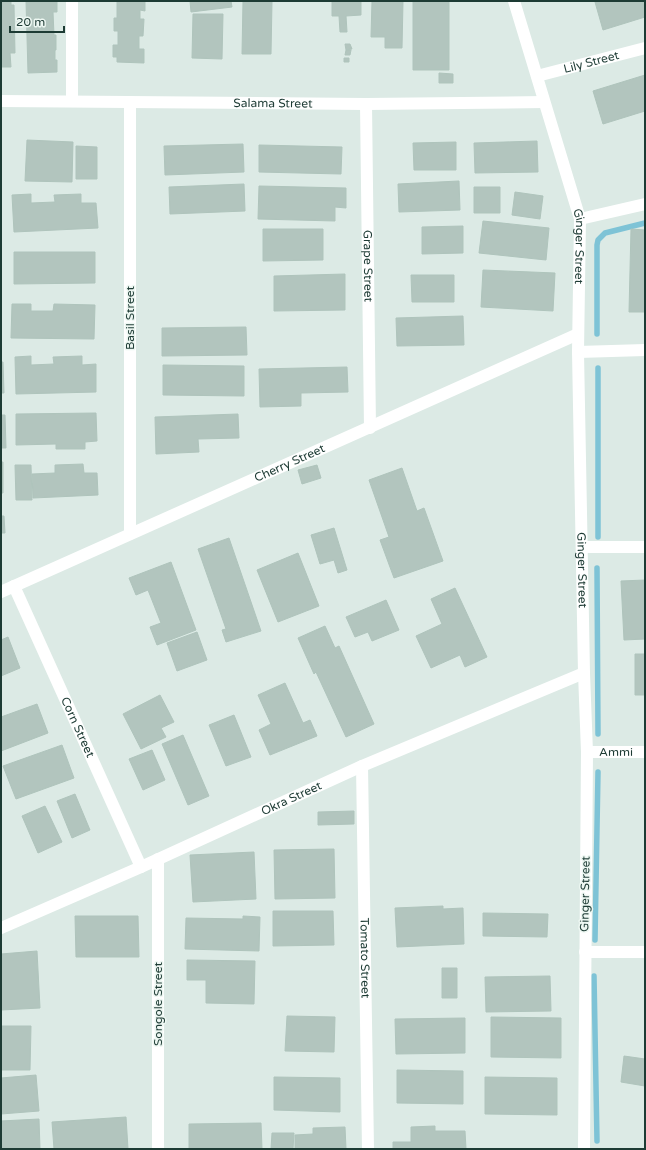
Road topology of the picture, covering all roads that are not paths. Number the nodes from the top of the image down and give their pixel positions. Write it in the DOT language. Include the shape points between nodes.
graph roads {
  1 [pos="72,1"];
  2 [pos="514,1"];
  3 [pos="645,48"];
  4 [pos="537,76"];
  5 [pos="1,101"];
  6 [pos="72,101"];
  7 [pos="130,102"];
  8 [pos="544,102"];
  9 [pos="366,104"];
  10 [pos="645,204"];
  11 [pos="580,219"];
  12 [pos="578,334"];
  13 [pos="645,350"];
  14 [pos="578,352"];
  15 [pos="370,428"];
  16 [pos="130,534"];
  17 [pos="582,547"];
  18 [pos="645,547"];
  19 [pos="14,586"];
  20 [pos="1,592"];
  21 [pos="584,673"];
  22 [pos="587,752"];
  23 [pos="645,752"];
  24 [pos="362,766"];
  25 [pos="158,859"];
  26 [pos="141,867"];
  27 [pos="1,928"];
  28 [pos="584,952"];
  29 [pos="645,952"];
  30 [pos="158,1149"];
  31 [pos="368,1149"];
  32 [pos="584,1149"];
  1 -- 6 [label="street"];
  2 -- 4 [label="street, Ginger Street"];
  3 -- 4 [label="street, Lily Street"];
  4 -- 8 [label="street, Ginger Street"];
  5 -- 6 [label="street, Salama Street"];
  6 -- 7 [label="street, Salama Street"];
  7 -- 9 [label="street, Salama Street"];
  7 -- 16 [label="street, Basil Street"];
  8 -- 9 [label="street, Salama Street"];
  8 -- 11 [label="street, Ginger Street"];
  9 -- 15 [label="street, Grape Street"];
  10 -- 11 [label="street"];
  11 -- 12 [label="street, Ginger Street"];
  12 -- 14 [label="street, Ginger Street"];
  12 -- 15 [label="street, Cherry Street"];
  13 -- 14 [label="street"];
  14 -- 17 [label="street, Ginger Street"];
  15 -- 16 [label="street, Cherry Street"];
  16 -- 19 [label="street, Cherry Street"];
  17 -- 18 [label="street"];
  17 -- 21 [label="street, Ginger Street"];
  19 -- 20 [label="street, Cherry Street"];
  19 -- 26 [label="street, Corn Street"];
  21 -- 22 [label="street, Ginger Street"];
  21 -- 24 [label="street, Okra Street"];
  22 -- 23 [label="street, Ammi"];
  22 -- 28 [label="street, Ginger Street"];
  24 -- 25 [label="street, Okra Street"];
  24 -- 31 [label="street, Tomato Street"];
  25 -- 26 [label="street, Okra Street"];
  25 -- 30 [label="street, Songole Street"];
  26 -- 27 [label="street, Okra Street"];
  28 -- 29 [label="street"];
  28 -- 32 [label="street, Ginger Street"];
}
